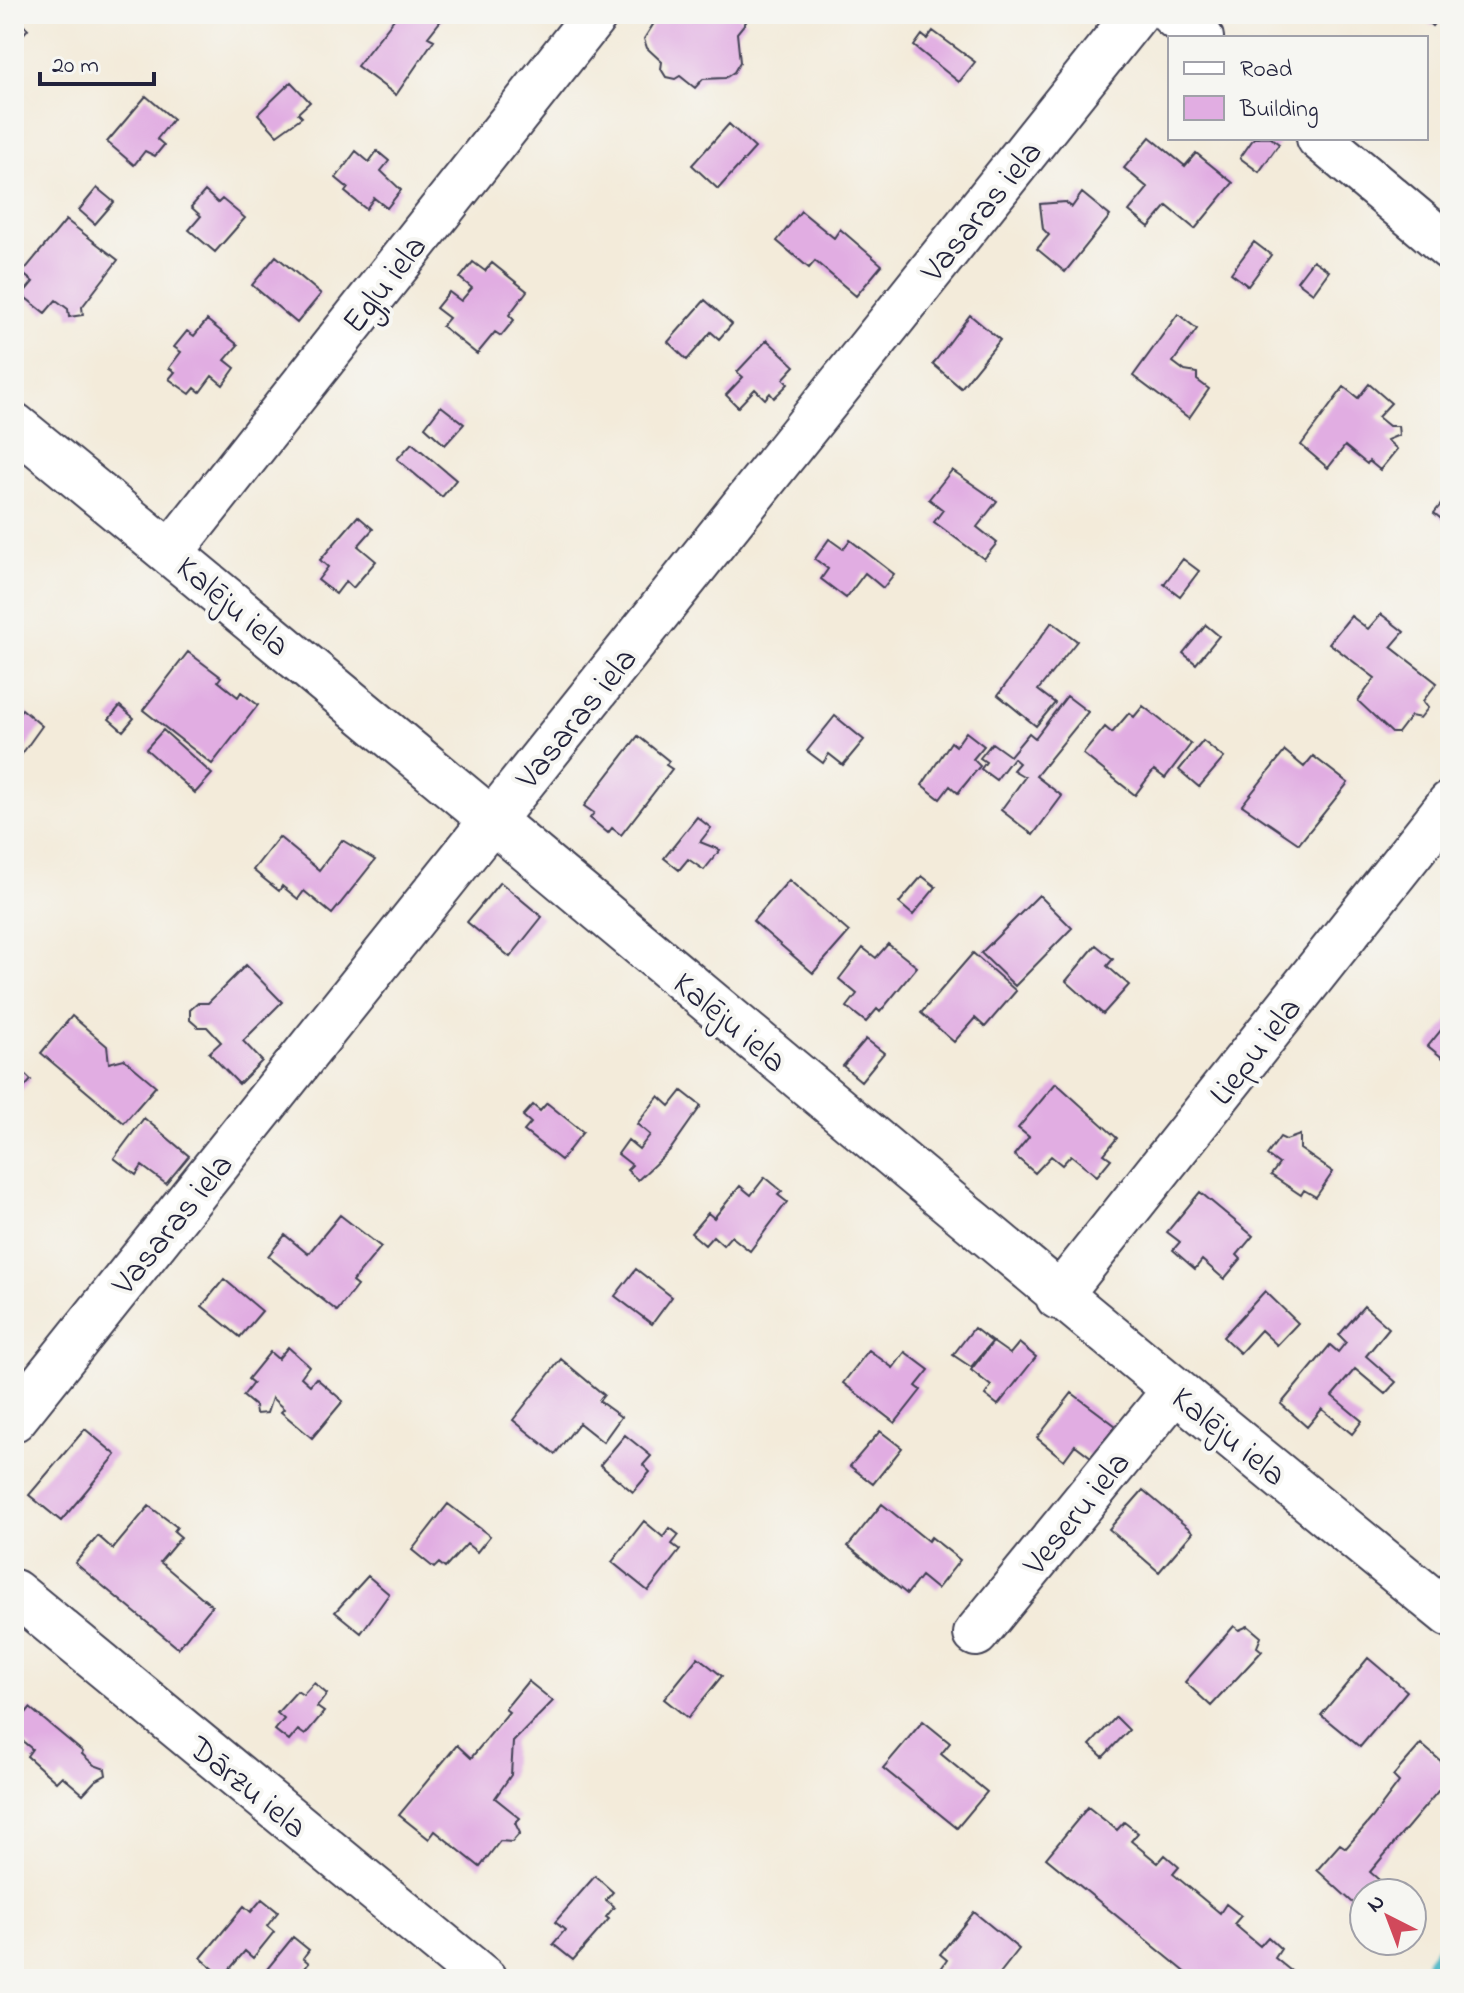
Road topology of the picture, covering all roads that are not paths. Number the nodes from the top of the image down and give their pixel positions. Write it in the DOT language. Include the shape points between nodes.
graph roads {
  1 [pos="596,14"];
  2 [pos="1136,14"];
  3 [pos="1172,14"];
  4 [pos="1199,36"];
  5 [pos="1321,140"];
  6 [pos="1450,248"];
  7 [pos="14,425"];
  8 [pos="170,553"];
  9 [pos="1450,803"];
  10 [pos="493,819"];
  11 [pos="1058,1297"];
  12 [pos="1175,1390"];
  13 [pos="14,1419"];
  14 [pos="14,1592"];
  15 [pos="1450,1615"];
  16 [pos="976,1634"];
  17 [pos="484,1979"];
  1 -- 8 [label="street, Egļu iela"];
  2 -- 10 [label="street, Vasaras iela"];
  3 -- 4 [label="street"];
  5 -- 6 [label="street"];
  7 -- 8 [label="street, Kalēju iela"];
  8 -- 10 [label="street, Kalēju iela"];
  9 -- 11 [label="street, Liepu iela"];
  10 -- 11 [label="street, Kalēju iela"];
  10 -- 13 [label="street, Vasaras iela"];
  11 -- 12 [label="street, Kalēju iela"];
  12 -- 15 [label="street, Kalēju iela"];
  12 -- 16 [label="street, Veseru iela"];
  14 -- 17 [label="street, Dārzu iela"];
}
